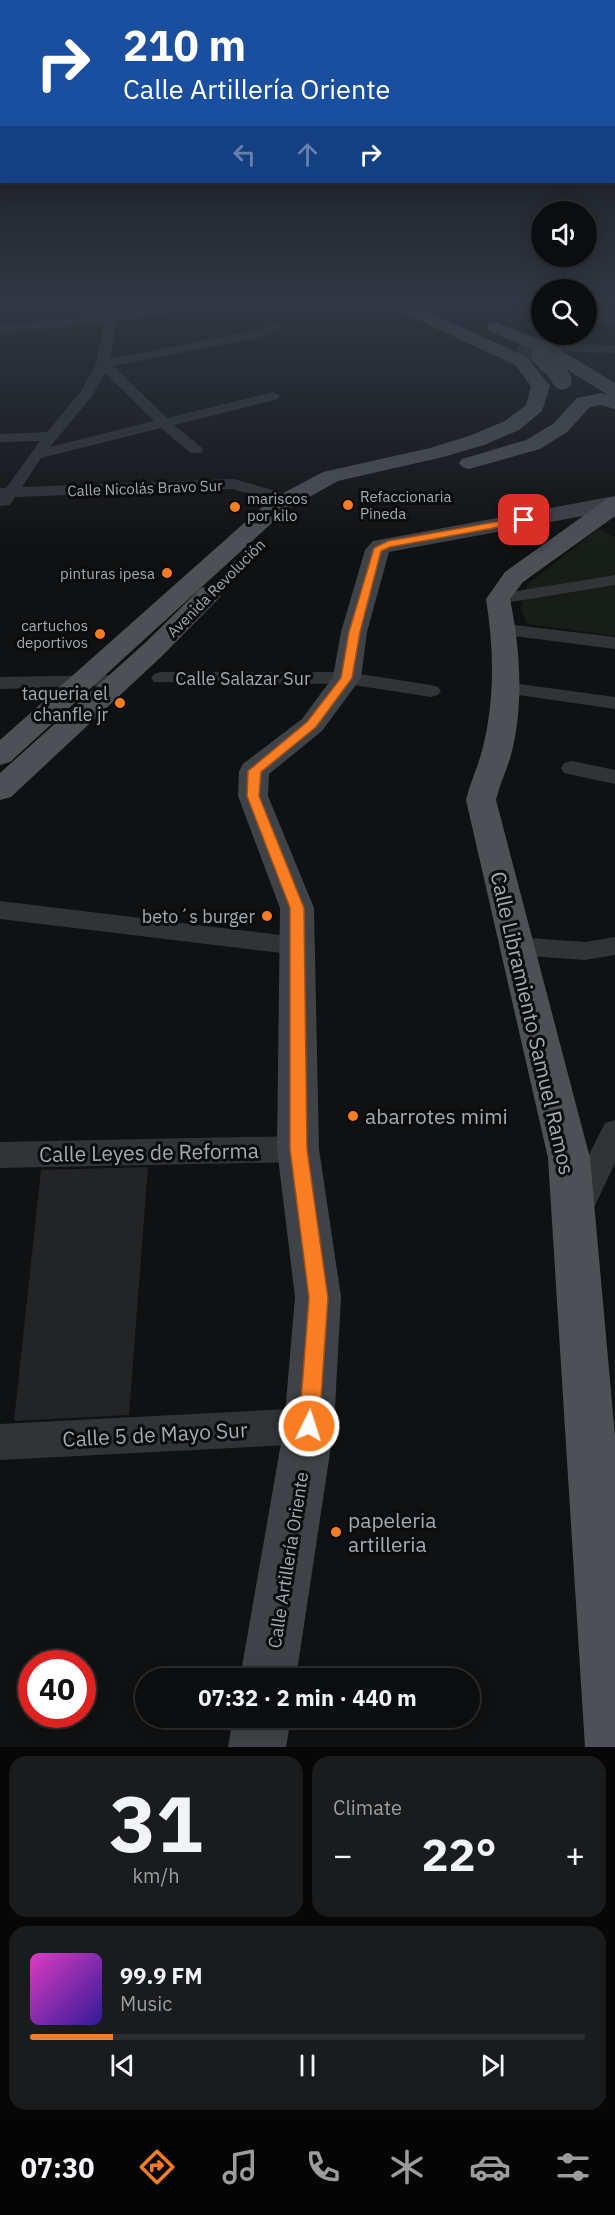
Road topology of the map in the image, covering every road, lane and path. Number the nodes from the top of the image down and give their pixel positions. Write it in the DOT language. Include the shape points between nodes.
graph roads {
  1 [pos="91,386"];
  2 [pos="125,386"];
  3 [pos="538,386"];
  4 [pos="564,386"];
  5 [pos="273,396"];
  6 [pos="615,396"];
  7 [pos="615,403"];
  8 [pos="165,424"];
  9 [pos="51,436"];
  10 [pos="0,438"];
  11 [pos="196,450"];
  12 [pos="36,455"];
  13 [pos="344,490"];
  14 [pos="5,493"];
  15 [pos="287,500"];
  16 [pos="0,507"];
  17 [pos="611,510"];
  18 [pos="615,580"];
  19 [pos="498,599"];
  20 [pos="505,630"];
  21 [pos="615,644"];
  22 [pos="161,678"];
  23 [pos="347,678"];
  24 [pos="117,681"];
  25 [pos="80,682"];
  26 [pos="0,683"];
  27 [pos="504,688"];
  28 [pos="431,691"];
  29 [pos="615,703"];
  30 [pos="0,756"];
  31 [pos="572,768"];
  32 [pos="615,777"];
  33 [pos="0,790"];
  34 [pos="0,910"];
  35 [pos="298,946"];
  36 [pos="516,946"];
  37 [pos="615,946"];
  38 [pos="615,1132"];
  39 [pos="298,1149"];
  40 [pos="0,1155"];
  41 [pos="574,1217"];
  42 [pos="309,1426"];
  43 [pos="0,1442"];
  44 [pos="270,1668"];
  45 [pos="260,1728"];
  46 [pos="257,1747"];
  47 [pos="614,1747"];
  1 -- 9 [label="street"];
  2 -- 8 [label="street"];
  3 -- 15 [label="main road, Avenida Revolución" via="540,393 535,408 502,431 460,446 317,481"];
  4 -- 6 [label="main road"];
  4 -- 13 [label="main road, Avenida Revolución" via="552,418 538,429 497,448 365,480"];
  5 -- 8 [label="street"];
  7 -- 13 [label="main road" via="601,399 584,402 572,420 535,445"];
  8 -- 11 [label="street"];
  8 -- 12 [label="street"];
  9 -- 10 [label="street"];
  9 -- 12 [label="street"];
  12 -- 14 [label="street"];
  13 -- 24 [label="main road, Avenida Revolución" via="300,510 270,534"];
  14 -- 15 [label="street, Calle Nicolás Bravo Sur" via="234,484"];
  14 -- 16 [label="street"];
  15 -- 25 [label="main road, Avenida Revolución"];
  17 -- 19 [label="main road" via="514,577"];
  17 -- 23 [label="street, Calle Artillería Oriente" via="381,546 354,632"];
  18 -- 19 [label="street"];
  19 -- 20 [label="main road, Calle Libramiento Samuel Ramos"];
  20 -- 21 [label="street"];
  20 -- 27 [label="main road, Calle Libramiento Samuel Ramos"];
  22 -- 23 [label="street, Calle Salazar Sur"];
  23 -- 28 [label="street, Calle Salazar Sur"];
  23 -- 35 [label="street, Calle Artillería Oriente" via="312,725 254,771 253,796 297,908"];
  24 -- 25 [label="street"];
  24 -- 33 [label="main road, Avenida Revolución"];
  25 -- 26 [label="street"];
  25 -- 30 [label="main road, Avenida Revolución"];
  27 -- 29 [label="street"];
  27 -- 36 [label="main road, Calle Libramiento Samuel Ramos" via="499,744 481,800"];
  31 -- 32 [label="street"];
  34 -- 35 [label="street"];
  35 -- 39 [label="street, Calle Artillería Oriente"];
  36 -- 37 [label="street" via="585,951"];
  36 -- 41 [label="main road, Calle Libramiento Samuel Ramos" via="567,1149"];
  38 -- 41 [label="street"];
  39 -- 40 [label="street, Calle Leyes de Reforma"];
  39 -- 42 [label="street, Calle Artillería Oriente" via="318,1298"];
  41 -- 47 [label="main road, Calle Libramiento Samuel Ramos"];
  42 -- 43 [label="street, Calle 5 de Mayo Sur"];
  42 -- 44 [label="street, Calle Artillería Oriente"];
  45 -- 46 [label="street"];
}
